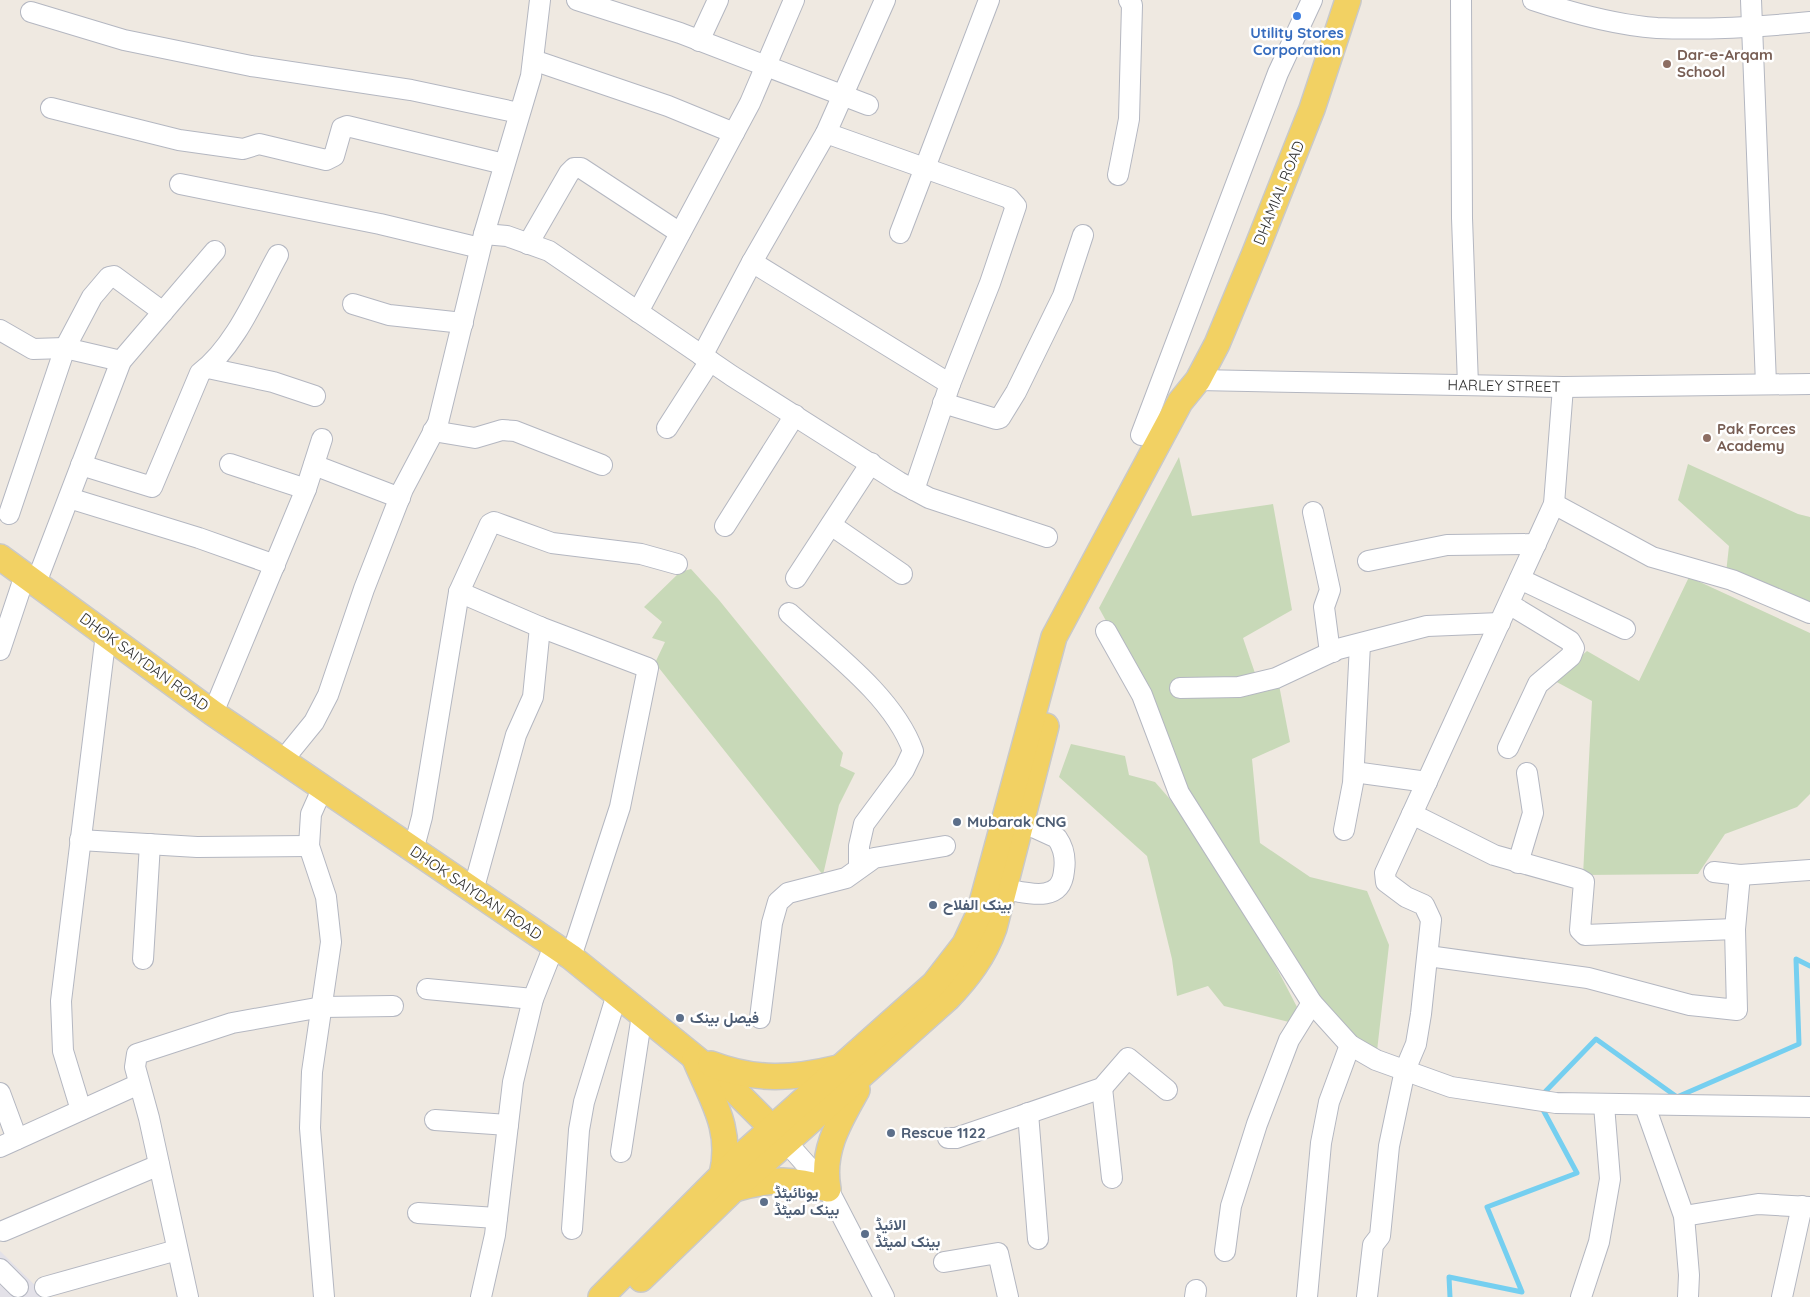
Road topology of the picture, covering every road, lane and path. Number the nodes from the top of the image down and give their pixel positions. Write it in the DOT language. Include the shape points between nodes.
graph roads {
  1 [pos="540,0"];
  2 [pos="576,0"];
  3 [pos="718,0"];
  4 [pos="794,0"];
  5 [pos="884,0"];
  6 [pos="989,0"];
  7 [pos="1129,0"];
  8 [pos="1312,0"];
  9 [pos="1348,0"];
  10 [pos="1461,0"];
  11 [pos="1751,0"];
  12 [pos="1537,1"];
  13 [pos="31,12"];
  14 [pos="1810,22"];
  15 [pos="1752,28"];
  16 [pos="699,41"];
  17 [pos="533,60"];
  18 [pos="767,65"];
  19 [pos="844,94"];
  20 [pos="868,105"];
  21 [pos="51,108"];
  22 [pos="519,113"];
  23 [pos="734,133"];
  24 [pos="826,133"];
  25 [pos="504,164"];
  26 [pos="924,168"];
  27 [pos="1118,175"];
  28 [pos="180,184"];
  29 [pos="680,233"];
  30 [pos="900,233"];
  31 [pos="1083,235"];
  32 [pos="482,241"];
  33 [pos="528,244"];
  34 [pos="215,251"];
  35 [pos="278,255"];
  36 [pos="752,262"];
  37 [pos="353,304"];
  38 [pos="163,312"];
  39 [pos="638,312"];
  40 [pos="463,323"];
  41 [pos="0,330"];
  42 [pos="65,348"];
  43 [pos="706,359"];
  44 [pos="121,361"];
  45 [pos="208,368"];
  46 [pos="1198,380"];
  47 [pos="950,384"];
  48 [pos="1766,384"];
  49 [pos="1810,384"];
  50 [pos="1468,385"];
  51 [pos="1563,388"];
  52 [pos="315,396"];
  53 [pos="943,403"];
  54 [pos="795,415"];
  55 [pos="667,428"];
  56 [pos="433,431"];
  57 [pos="1141,435"];
  58 [pos="322,439"];
  59 [pos="871,463"];
  60 [pos="230,464"];
  61 [pos="81,465"];
  62 [pos="314,465"];
  63 [pos="602,465"];
  64 [pos="306,489"];
  65 [pos="914,490"];
  66 [pos="68,498"];
  67 [pos="400,498"];
  68 [pos="1554,504"];
  69 [pos="1314,512"];
  70 [pos="9,514"];
  71 [pos="831,525"];
  72 [pos="725,526"];
  73 [pos="1047,537"];
  74 [pos="1536,544"];
  75 [pos="0,557"];
  76 [pos="1368,561"];
  77 [pos="677,564"];
  78 [pos="275,565"];
  79 [pos="902,574"];
  80 [pos="796,578"];
  81 [pos="30,579"];
  82 [pos="1520,579"];
  83 [pos="460,592"];
  84 [pos="1509,604"];
  85 [pos="789,613"];
  86 [pos="1810,613"];
  87 [pos="1500,623"];
  88 [pos="540,627"];
  89 [pos="1625,629"];
  90 [pos="1106,631"];
  91 [pos="106,634"];
  92 [pos="1360,644"];
  93 [pos="0,650"];
  94 [pos="1333,652"];
  95 [pos="1180,688"];
  96 [pos="213,713"];
  97 [pos="1508,748"];
  98 [pos="283,760"];
  99 [pos="1354,772"];
  100 [pos="1527,773"];
  101 [pos="1427,782"];
  102 [pos="322,787"];
  103 [pos="1412,814"];
  104 [pos="1344,830"];
  105 [pos="1013,832"];
  106 [pos="80,840"];
  107 [pos="150,844"];
  108 [pos="309,846"];
  109 [pos="945,846"];
  110 [pos="413,851"];
  111 [pos="1518,863"];
  112 [pos="859,868"];
  113 [pos="1810,870"];
  114 [pos="1714,872"];
  115 [pos="1740,875"];
  116 [pos="1004,889"];
  117 [pos="473,891"];
  118 [pos="1735,930"];
  119 [pos="563,951"];
  120 [pos="1428,956"];
  121 [pos="143,959"];
  122 [pos="427,989"];
  123 [pos="617,994"];
  124 [pos="533,999"];
  125 [pos="1312,1003"];
  126 [pos="393,1006"];
  127 [pos="322,1007"];
  128 [pos="642,1016"];
  129 [pos="760,1018"];
  130 [pos="1350,1045"];
  131 [pos="693,1055"];
  132 [pos="840,1068"];
  133 [pos="1405,1070"];
  134 [pos="867,1072"];
  135 [pos="139,1084"];
  136 [pos="1102,1088"];
  137 [pos="1167,1090"];
  138 [pos="0,1094"];
  139 [pos="1604,1105"];
  140 [pos="1645,1106"];
  141 [pos="1810,1107"];
  142 [pos="81,1110"];
  143 [pos="1028,1114"];
  144 [pos="435,1120"];
  145 [pos="508,1125"];
  146 [pos="780,1136"];
  147 [pos="948,1138"];
  148 [pos="9,1143"];
  149 [pos="621,1152"];
  150 [pos="159,1165"];
  151 [pos="1112,1178"];
  152 [pos="728,1182"];
  153 [pos="828,1188"];
  154 [pos="1806,1207"];
  155 [pos="418,1214"];
  156 [pos="1684,1216"];
  157 [pos="497,1218"];
  158 [pos="572,1228"];
  159 [pos="3,1231"];
  160 [pos="1038,1240"];
  161 [pos="177,1250"];
  162 [pos="1225,1251"];
  163 [pos="944,1262"];
  164 [pos="0,1269"];
  165 [pos="18,1287"];
  166 [pos="45,1287"];
  167 [pos="188,1297"];
  168 [pos="324,1297"];
  169 [pos="481,1297"];
  170 [pos="601,1297"];
  171 [pos="622,1297"];
  172 [pos="884,1297"];
  173 [pos="1008,1297"];
  174 [pos="1307,1297"];
  175 [pos="1367,1297"];
  176 [pos="1581,1297"];
  177 [pos="1688,1297"];
  178 [pos="1782,1297"];
  1 -- 17 [label="street"];
  2 -- 16 [label="street"];
  3 -- 16 [label="street"];
  4 -- 18 [label="street"];
  5 -- 19 [label="street"];
  6 -- 26 [label="street"];
  7 -- 27 [label="street" via="1132,5 1129,119"];
  8 -- 57 [label="street" via="1278,73"];
  9 -- 46 [label="main road, DHAMIAL ROAD" via="1285,181 1217,344"];
  10 -- 50 [label="street" via="1462,218"];
  11 -- 15 [label="street"];
  12 -- 15 [label="street" via="1602,19 1656,28"];
  13 -- 22 [label="street" via="124,40 242,64 411,90"];
  14 -- 15 [label="street"];
  15 -- 48 [label="street"];
  16 -- 18 [label="street"];
  17 -- 22 [label="street"];
  17 -- 23 [label="street" via="668,106"];
  18 -- 19 [label="street"];
  18 -- 23 [label="street"];
  19 -- 20 [label="street"];
  19 -- 24 [label="street"];
  21 -- 25 [label="street" via="179,140 243,149 259,144 326,160 334,156 340,132 347,126"];
  22 -- 25 [label="street"];
  23 -- 29 [label="street"];
  24 -- 26 [label="street"];
  24 -- 36 [label="street"];
  25 -- 32 [label="street"];
  26 -- 30 [label="street"];
  26 -- 47 [label="street" via="1009,198 1016,206"];
  28 -- 32 [label="street"];
  29 -- 33 [label="street" via="581,168 574,168"];
  29 -- 39 [label="street"];
  31 -- 53 [label="street" via="1063,296 1000,418 996,420"];
  32 -- 33 [label="street" via="507,236"];
  32 -- 40 [label="street"];
  33 -- 39 [label="street" via="549,251"];
  34 -- 38 [label="street"];
  35 -- 45 [label="street" via="228,343"];
  36 -- 43 [label="street"];
  36 -- 47 [label="street"];
  37 -- 40 [label="street" via="389,315"];
  38 -- 42 [label="street" via="114,276 109,277 92,297"];
  38 -- 44 [label="street"];
  39 -- 43 [label="street"];
  40 -- 56 [label="street" via="438,423"];
  41 -- 42 [label="street" via="33,349"];
  42 -- 44 [label="street"];
  42 -- 70 [label="street"];
  43 -- 54 [label="street"];
  43 -- 55 [label="street"];
  44 -- 61 [label="street"];
  45 -- 52 [label="street" via="274,382"];
  45 -- 61 [label="street" via="200,373 152,487"];
  46 -- 50 [label="street, HARLEY STREET"];
  46 -- 105 [label="main road, DHAMIAL ROAD" via="1180,402 1054,637"];
  47 -- 53 [label="street"];
  48 -- 49 [label="street, HARLEY STREET"];
  48 -- 51 [label="street, HARLEY STREET"];
  50 -- 51 [label="street, HARLEY STREET"];
  51 -- 68 [label="street"];
  53 -- 65 [label="street"];
  54 -- 59 [label="street"];
  54 -- 72 [label="street"];
  56 -- 63 [label="street" via="475,438 502,430 515,431"];
  56 -- 67 [label="street"];
  58 -- 62 [label="street"];
  59 -- 65 [label="street"];
  59 -- 71 [label="street"];
  60 -- 64 [label="street"];
  61 -- 66 [label="street"];
  62 -- 64 [label="street"];
  62 -- 67 [label="street"];
  64 -- 78 [label="street"];
  65 -- 73 [label="street" via="929,498"];
  66 -- 78 [label="street"];
  66 -- 81 [label="street"];
  67 -- 98 [label="street" via="328,695 314,722"];
  68 -- 74 [label="street"];
  68 -- 86 [label="street" via="1652,557 1732,580"];
  69 -- 94 [label="street" via="1330,590 1324,607 1329,645"];
  71 -- 79 [label="street"];
  71 -- 80 [label="street"];
  74 -- 76 [label="street" via="1447,545"];
  74 -- 82 [label="street"];
  75 -- 81 [label="main road, DHOK SAIYDAN ROAD"];
  77 -- 83 [label="street" via="641,554 552,543 494,522 490,524 462,581"];
  78 -- 96 [label="street"];
  81 -- 91 [label="main road, DHOK SAIYDAN ROAD"];
  81 -- 93 [label="street"];
  82 -- 84 [label="street"];
  82 -- 89 [label="street"];
  83 -- 88 [label="street"];
  83 -- 110 [label="street" via="422,818"];
  84 -- 87 [label="street"];
  84 -- 97 [label="street" via="1570,641 1574,648 1570,656 1538,684"];
  85 -- 112 [label="street" via="880,696 906,731 913,751 904,770 864,824"];
  87 -- 92 [label="street" via="1427,626"];
  87 -- 101 [label="street"];
  88 -- 117 [label="street" via="533,697 516,735"];
  88 -- 119 [label="street" via="648,668 620,807"];
  90 -- 125 [label="street" via="1142,695 1179,793"];
  91 -- 96 [label="main road, DHOK SAIYDAN ROAD"];
  91 -- 106 [label="street"];
  92 -- 94 [label="street"];
  92 -- 99 [label="street"];
  94 -- 95 [label="street" via="1276,678 1239,687"];
  96 -- 98 [label="main road, DHOK SAIYDAN ROAD"];
  98 -- 102 [label="main road, DHOK SAIYDAN ROAD"];
  99 -- 101 [label="street"];
  99 -- 104 [label="street"];
  100 -- 111 [label="street" via="1533,813"];
  101 -- 103 [label="street"];
  102 -- 108 [label="street" via="311,814"];
  102 -- 110 [label="main road, DHOK SAIYDAN ROAD"];
  103 -- 111 [label="street" via="1494,855"];
  103 -- 120 [label="street" via="1385,873 1386,882 1424,905 1431,920"];
  105 -- 116 [label="main road"];
  105 -- 116 [label="street" via="1057,838 1065,854 1064,876 1062,884 1048,894"];
  105 -- 132 [label="main road" via="965,944 934,984"];
  106 -- 107 [label="street"];
  106 -- 142 [label="street" via="61,1001 62,1051"];
  107 -- 108 [label="street"];
  107 -- 121 [label="street"];
  108 -- 127 [label="street" via="326,898 331,942"];
  109 -- 112 [label="street" via="874,858"];
  110 -- 117 [label="main road, DHOK SAIYDAN ROAD"];
  111 -- 118 [label="street" via="1584,882 1580,930 1585,935"];
  112 -- 129 [label="street" via="846,878 788,893 778,902 772,923"];
  113 -- 115 [label="street"];
  114 -- 115 [label="street"];
  115 -- 118 [label="street"];
  116 -- 134 [label="main road" via="990,938 968,976"];
  117 -- 119 [label="main road, DHOK SAIYDAN ROAD"];
  118 -- 120 [label="street" via="1737,1010 1690,1005 1588,978"];
  119 -- 123 [label="main road, DHOK SAIYDAN ROAD"];
  119 -- 124 [label="street"];
  120 -- 133 [label="street" via="1416,1044"];
  122 -- 124 [label="street"];
  123 -- 128 [label="main road, DHOK SAIYDAN ROAD"];
  123 -- 158 [label="street" via="584,1102"];
  124 -- 145 [label="street" via="513,1082"];
  125 -- 130 [label="street"];
  125 -- 162 [label="street" via="1289,1040 1257,1124 1231,1206"];
  126 -- 127 [label="street"];
  127 -- 135 [label="street" via="232,1023 137,1054 135,1067"];
  127 -- 168 [label="street" via="312,1072 310,1128"];
  128 -- 131 [label="main road, DHOK SAIYDAN ROAD"];
  128 -- 149 [label="street"];
  130 -- 133 [label="street" via="1376,1060"];
  130 -- 174 [label="street" via="1329,1102 1321,1143"];
  131 -- 132 [label="main road" via="741,1074 799,1076"];
  131 -- 146 [label="main road, DHOK SAIYDAN ROAD" via="730,1086"];
  131 -- 152 [label="main road" via="723,1126"];
  132 -- 146 [label="main road"];
  133 -- 139 [label="street" via="1451,1087 1556,1103"];
  133 -- 175 [label="street" via="1389,1146 1380,1236 1374,1245"];
  134 -- 146 [label="main road"];
  134 -- 153 [label="main road" via="831,1142 826,1164"];
  135 -- 142 [label="street"];
  135 -- 150 [label="street"];
  136 -- 137 [label="street" via="1128,1058"];
  136 -- 143 [label="street"];
  136 -- 151 [label="street"];
  138 -- 148 [label="street"];
  139 -- 140 [label="street"];
  139 -- 176 [label="street" via="1610,1179 1599,1242"];
  140 -- 141 [label="street"];
  140 -- 156 [label="street"];
  142 -- 148 [label="street"];
  143 -- 147 [label="street"];
  143 -- 160 [label="street"];
  144 -- 145 [label="street"];
  145 -- 157 [label="street"];
  146 -- 152 [label="main road"];
  146 -- 153 [label="street, DHOK SAIYDAN ROAD"];
  150 -- 159 [label="street"];
  150 -- 161 [label="street"];
  152 -- 153 [label="main road" via="773,1180"];
  152 -- 170 [label="main road"];
  152 -- 171 [label="main road"];
  153 -- 172 [label="street, DHOK SAIYDAN ROAD"];
  154 -- 156 [label="street" via="1758,1204"];
  154 -- 178 [label="street"];
  155 -- 157 [label="street"];
  156 -- 177 [label="street"];
  157 -- 169 [label="street"];
  161 -- 166 [label="street"];
  161 -- 167 [label="street"];
  163 -- 173 [label="street" via="998,1253"];
  164 -- 165 [label="street"];
}
